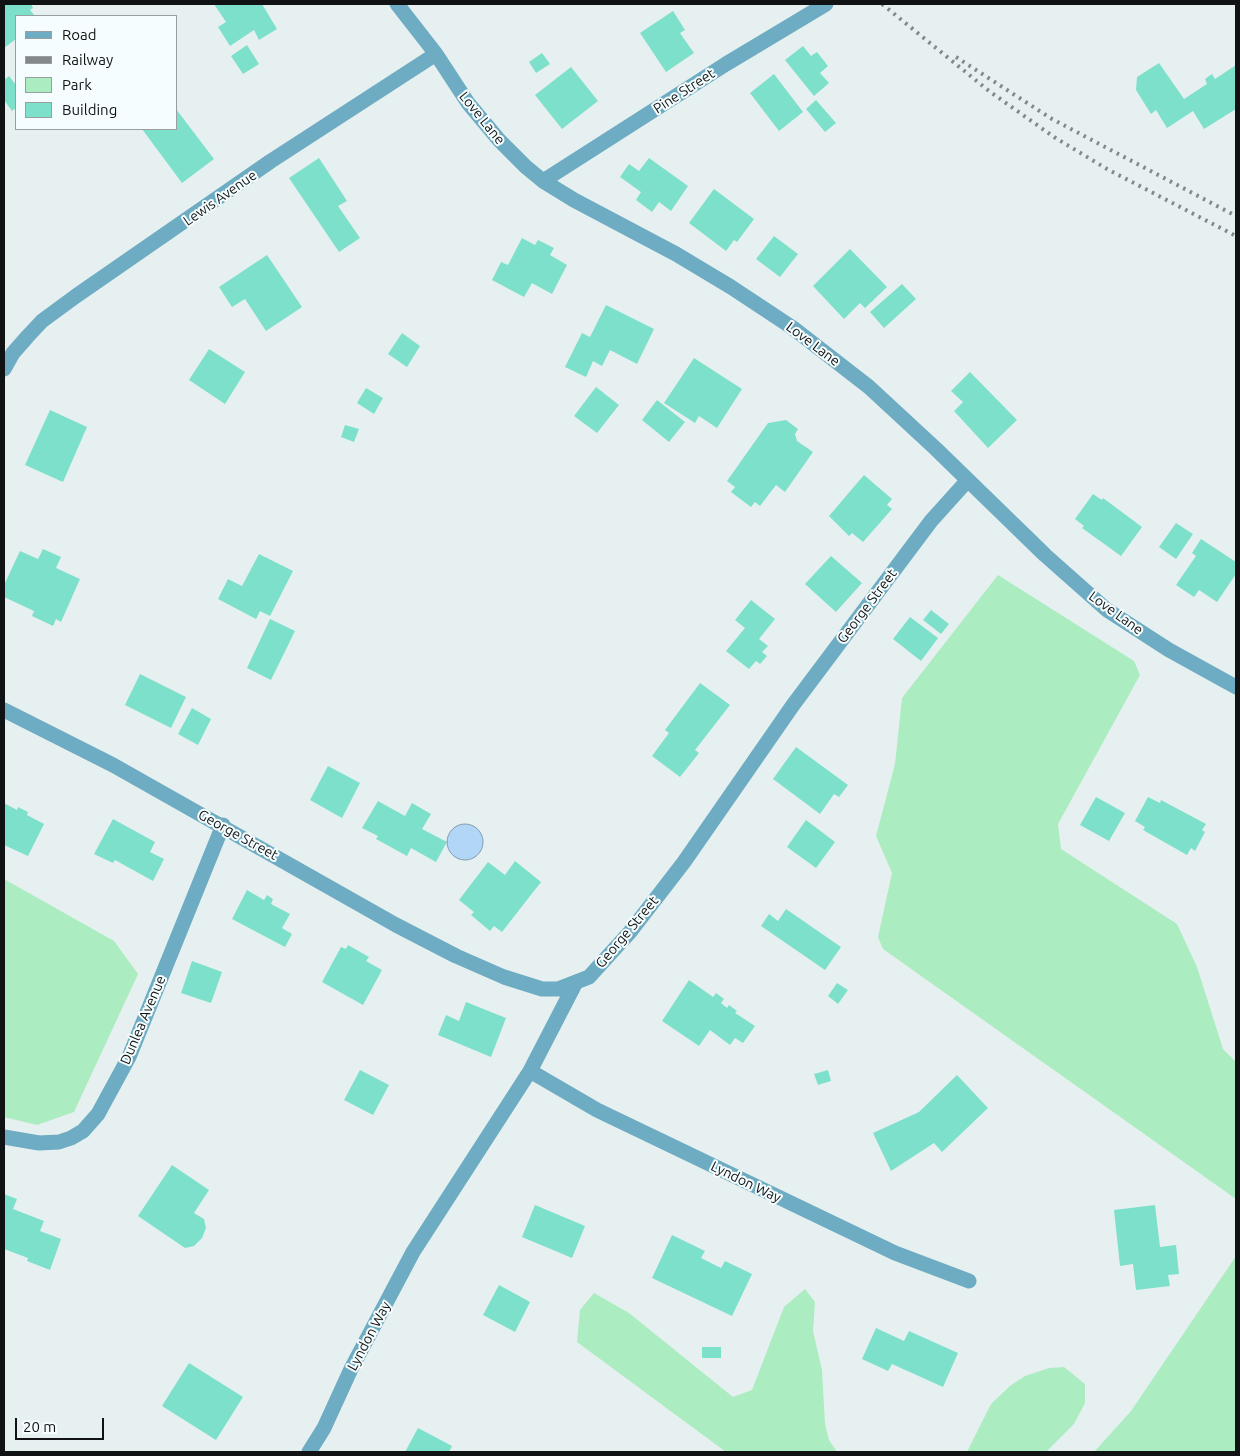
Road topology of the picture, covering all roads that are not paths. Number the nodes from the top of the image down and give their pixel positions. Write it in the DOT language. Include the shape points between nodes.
graph roads {
  1 [pos="397,4"];
  2 [pos="826,4"];
  3 [pos="436,54"];
  4 [pos="543,181"];
  5 [pos="4,369"];
  6 [pos="968,481"];
  7 [pos="1236,687"];
  8 [pos="4,710"];
  9 [pos="223,826"];
  10 [pos="575,984"];
  11 [pos="530,1071"];
  12 [pos="4,1137"];
  13 [pos="969,1282"];
  14 [pos="308,1452"];
  1 -- 3 [label="street, Love Lane"];
  2 -- 4 [label="street, Pine Street"];
  3 -- 4 [label="street, Love Lane" via="468,104 499,140"];
  3 -- 5 [label="street, Lewis Avenue" via="76,296 42,321 13,353"];
  4 -- 6 [label="street, Love Lane" via="683,259 793,328 870,388"];
  6 -- 7 [label="street, Love Lane" via="1107,610 1169,650"];
  6 -- 10 [label="street, George Street" via="931,521 793,704 684,862 630,932 589,977"];
  8 -- 9 [label="street, George Street"];
  9 -- 10 [label="street, George Street" via="396,925 504,978 542,989"];
  9 -- 12 [label="street, Dunlea Avenue" via="129,1057 98,1114 83,1130 59,1142 39,1143"];
  10 -- 11 [label="street, Lyndon Way"];
  11 -- 13 [label="street, Lyndon Way" via="597,1110 878,1245"];
  11 -- 14 [label="street, Lyndon Way" via="413,1252 351,1369 324,1428"];
}
